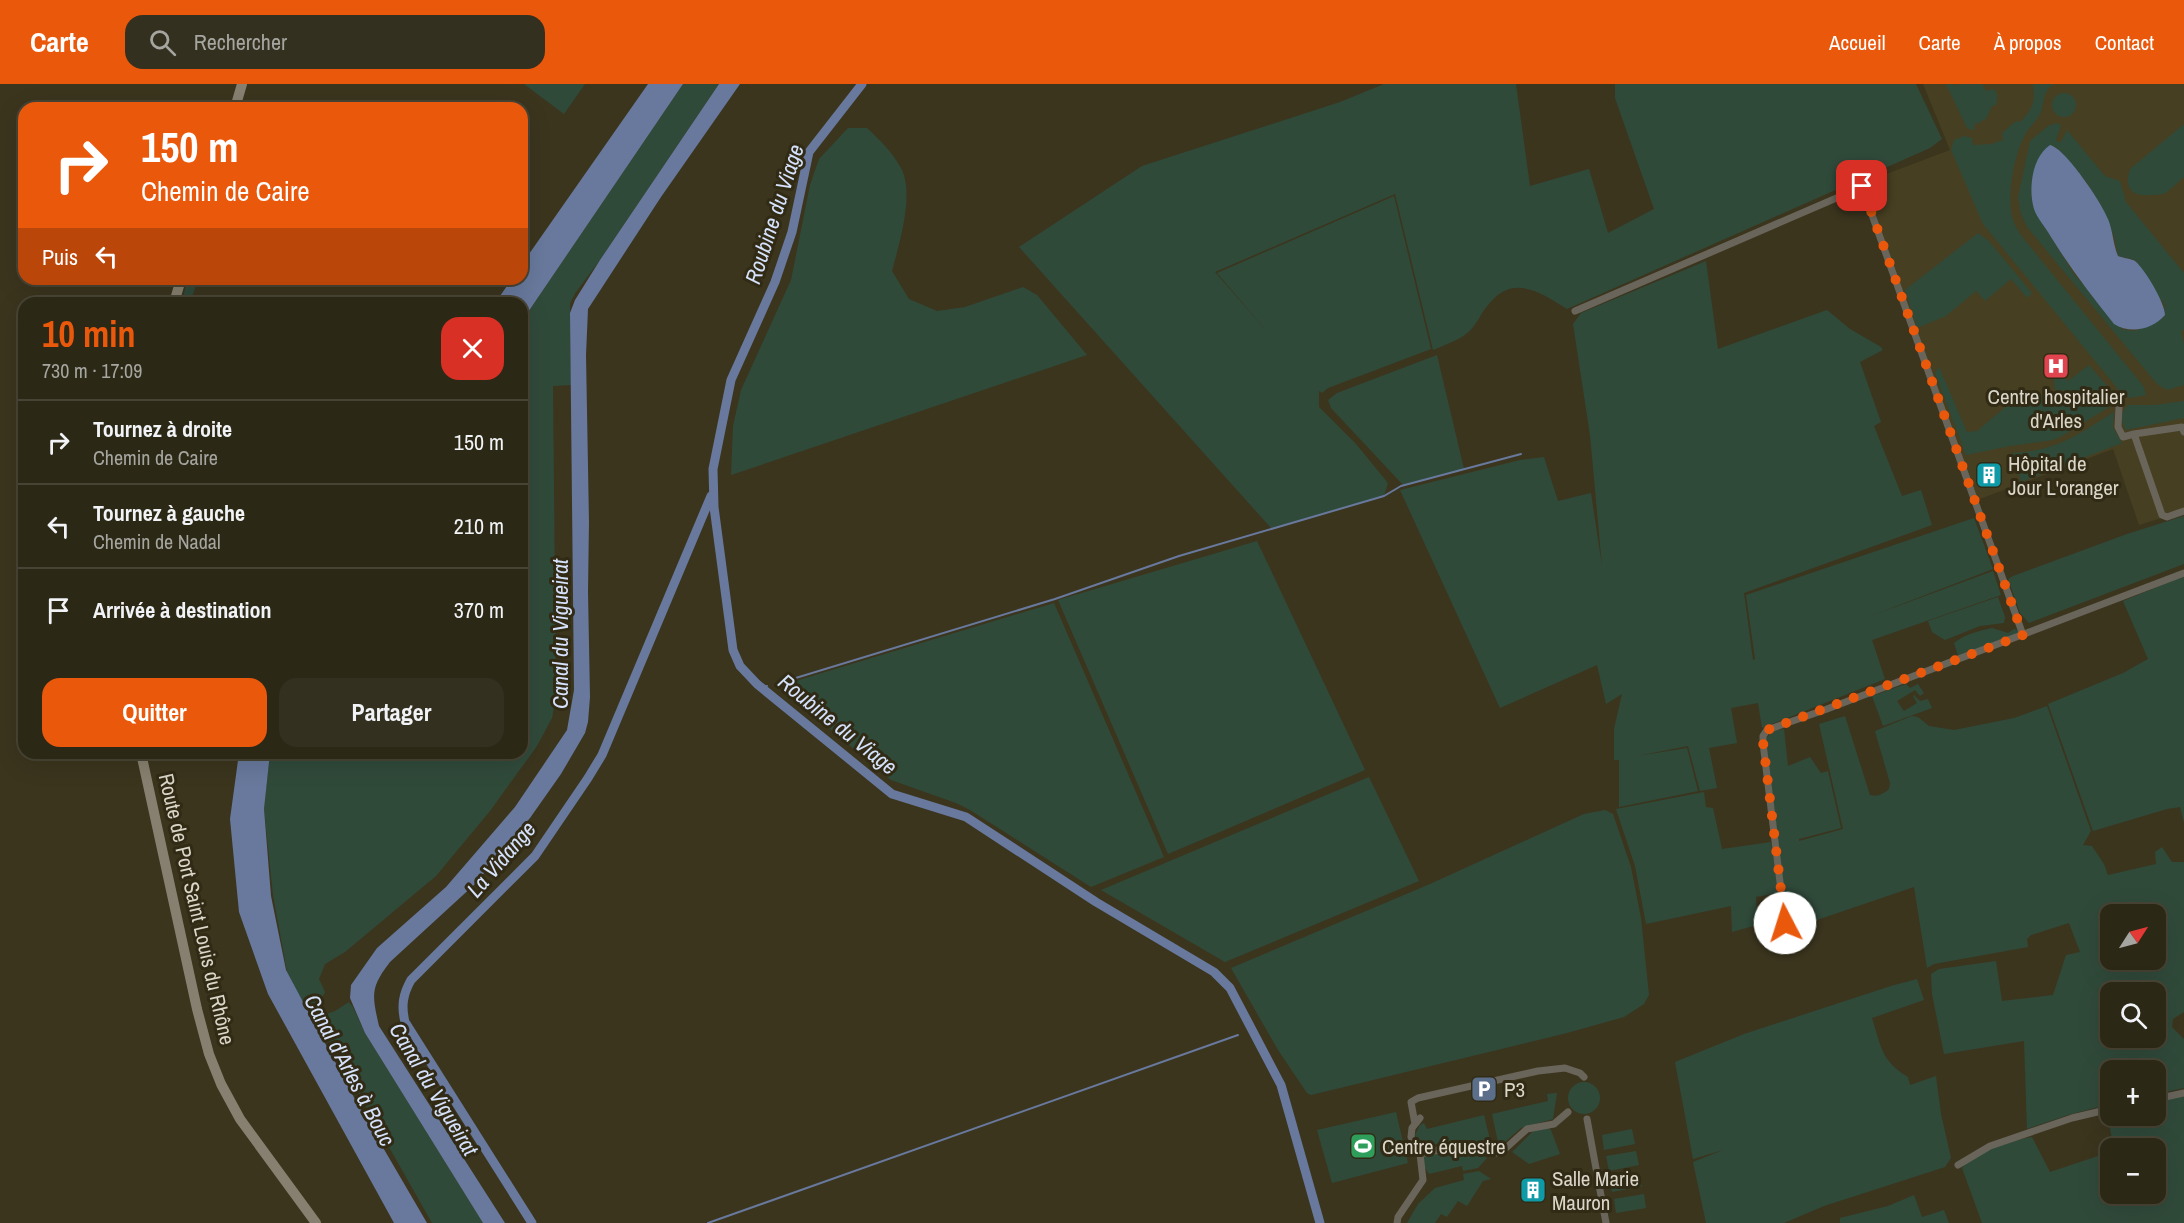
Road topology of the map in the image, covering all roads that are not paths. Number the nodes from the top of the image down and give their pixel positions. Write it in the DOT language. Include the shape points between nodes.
graph roads {
  1 [pos="242,84"];
  2 [pos="237,102"];
  3 [pos="1575,310"];
  4 [pos="2119,406"];
  5 [pos="2184,432"];
  6 [pos="2134,434"];
  7 [pos="2184,511"];
  8 [pos="2184,573"];
  9 [pos="2023,635"];
  10 [pos="142,759"];
  11 [pos="1785,923"];
  12 [pos="1584,1077"];
  13 [pos="2184,1093"];
  14 [pos="2166,1097"];
  15 [pos="2100,1111"];
  16 [pos="1568,1112"];
  17 [pos="1587,1119"];
  18 [pos="1420,1154"];
  19 [pos="1958,1165"];
  20 [pos="316,1223"];
  21 [pos="1397,1223"];
  22 [pos="1606,1223"];
  1 -- 2 [label="main road"];
  3 -- 9 [label="street" via="1862,186"];
  4 -- 6 [label="street" via="2118,427 2123,437"];
  5 -- 6 [label="street" via="2182,427"];
  6 -- 7 [label="street" via="2162,515"];
  8 -- 9 [label="street"];
  9 -- 11 [label="street" via="1767,730 1763,742"];
  10 -- 20 [label="main road, Route de Port Saint Louis du Rhône" via="209,1054 240,1119"];
  12 -- 18 [label="street" via="1565,1068 1538,1071 1418,1098 1411,1102 1418,1121 1411,1137"];
  13 -- 14 [label="street"];
  15 -- 19 [label="street" via="1990,1146"];
  16 -- 18 [label="street" via="1554,1124 1527,1129 1497,1153 1462,1145"];
  17 -- 22 [label="street"];
  18 -- 21 [label="street" via="1423,1180"];
}
